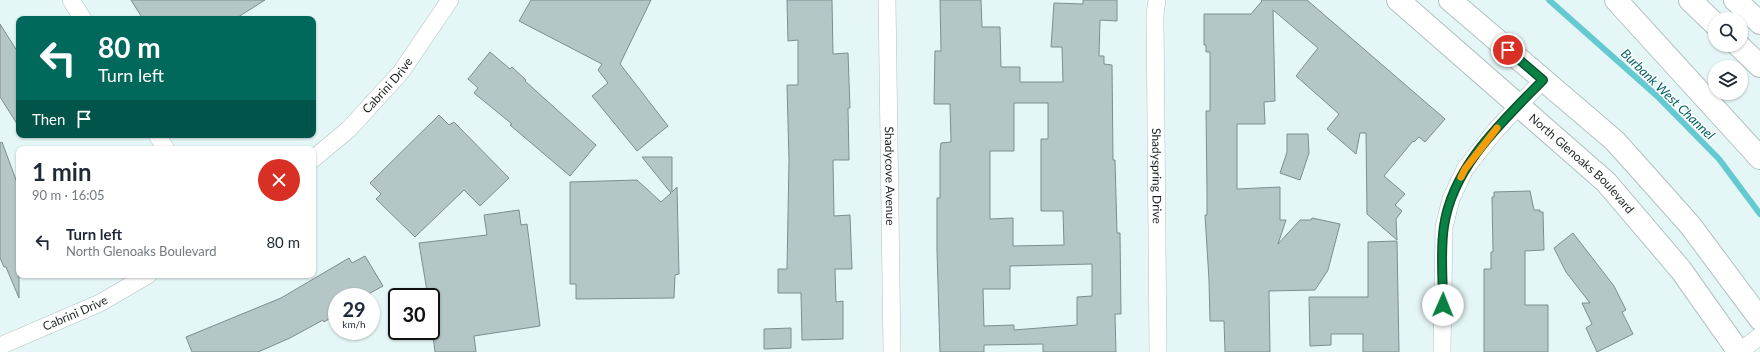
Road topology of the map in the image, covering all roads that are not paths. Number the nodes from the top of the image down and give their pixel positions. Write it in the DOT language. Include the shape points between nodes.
graph roads {
  1 [pos="71,0"];
  2 [pos="450,0"];
  3 [pos="887,0"];
  4 [pos="1158,0"];
  5 [pos="1398,0"];
  6 [pos="1450,0"];
  7 [pos="1616,0"];
  8 [pos="1690,0"];
  9 [pos="1735,0"];
  10 [pos="81,16"];
  11 [pos="1708,17"];
  12 [pos="1760,23"];
  13 [pos="1745,52"];
  14 [pos="1760,66"];
  15 [pos="1543,80"];
  16 [pos="1519,105"];
  17 [pos="316,156"];
  18 [pos="1760,158"];
  19 [pos="143,278"];
  20 [pos="1760,319"];
  21 [pos="1760,336"];
  22 [pos="0,346"];
  23 [pos="892,352"];
  24 [pos="1158,352"];
  25 [pos="1442,352"];
  26 [pos="1739,352"];
  1 -- 10 [label="street"];
  2 -- 17 [label="street, Cabrini Drive" via="401,72 349,129"];
  3 -- 23 [label="street, Shadycove Avenue"];
  4 -- 24 [label="street, Shadyspring Drive" via="1155,14"];
  5 -- 16 [label="main road, North Glenoaks Boulevard"];
  6 -- 15 [label="main road"];
  7 -- 18 [label="main road"];
  8 -- 11 [label="main road"];
  9 -- 12 [label="main road"];
  13 -- 14 [label="main road"];
  15 -- 16 [label="street"];
  15 -- 20 [label="main road" via="1615,141 1647,176 1690,225"];
  16 -- 25 [label="street" via="1465,169 1451,199 1444,227"];
  16 -- 26 [label="main road, North Glenoaks Boulevard" via="1606,182 1681,270"];
  19 -- 22 [label="street, Cabrini Drive" via="100,303"];
  21 -- 26 [label="street"];
}
